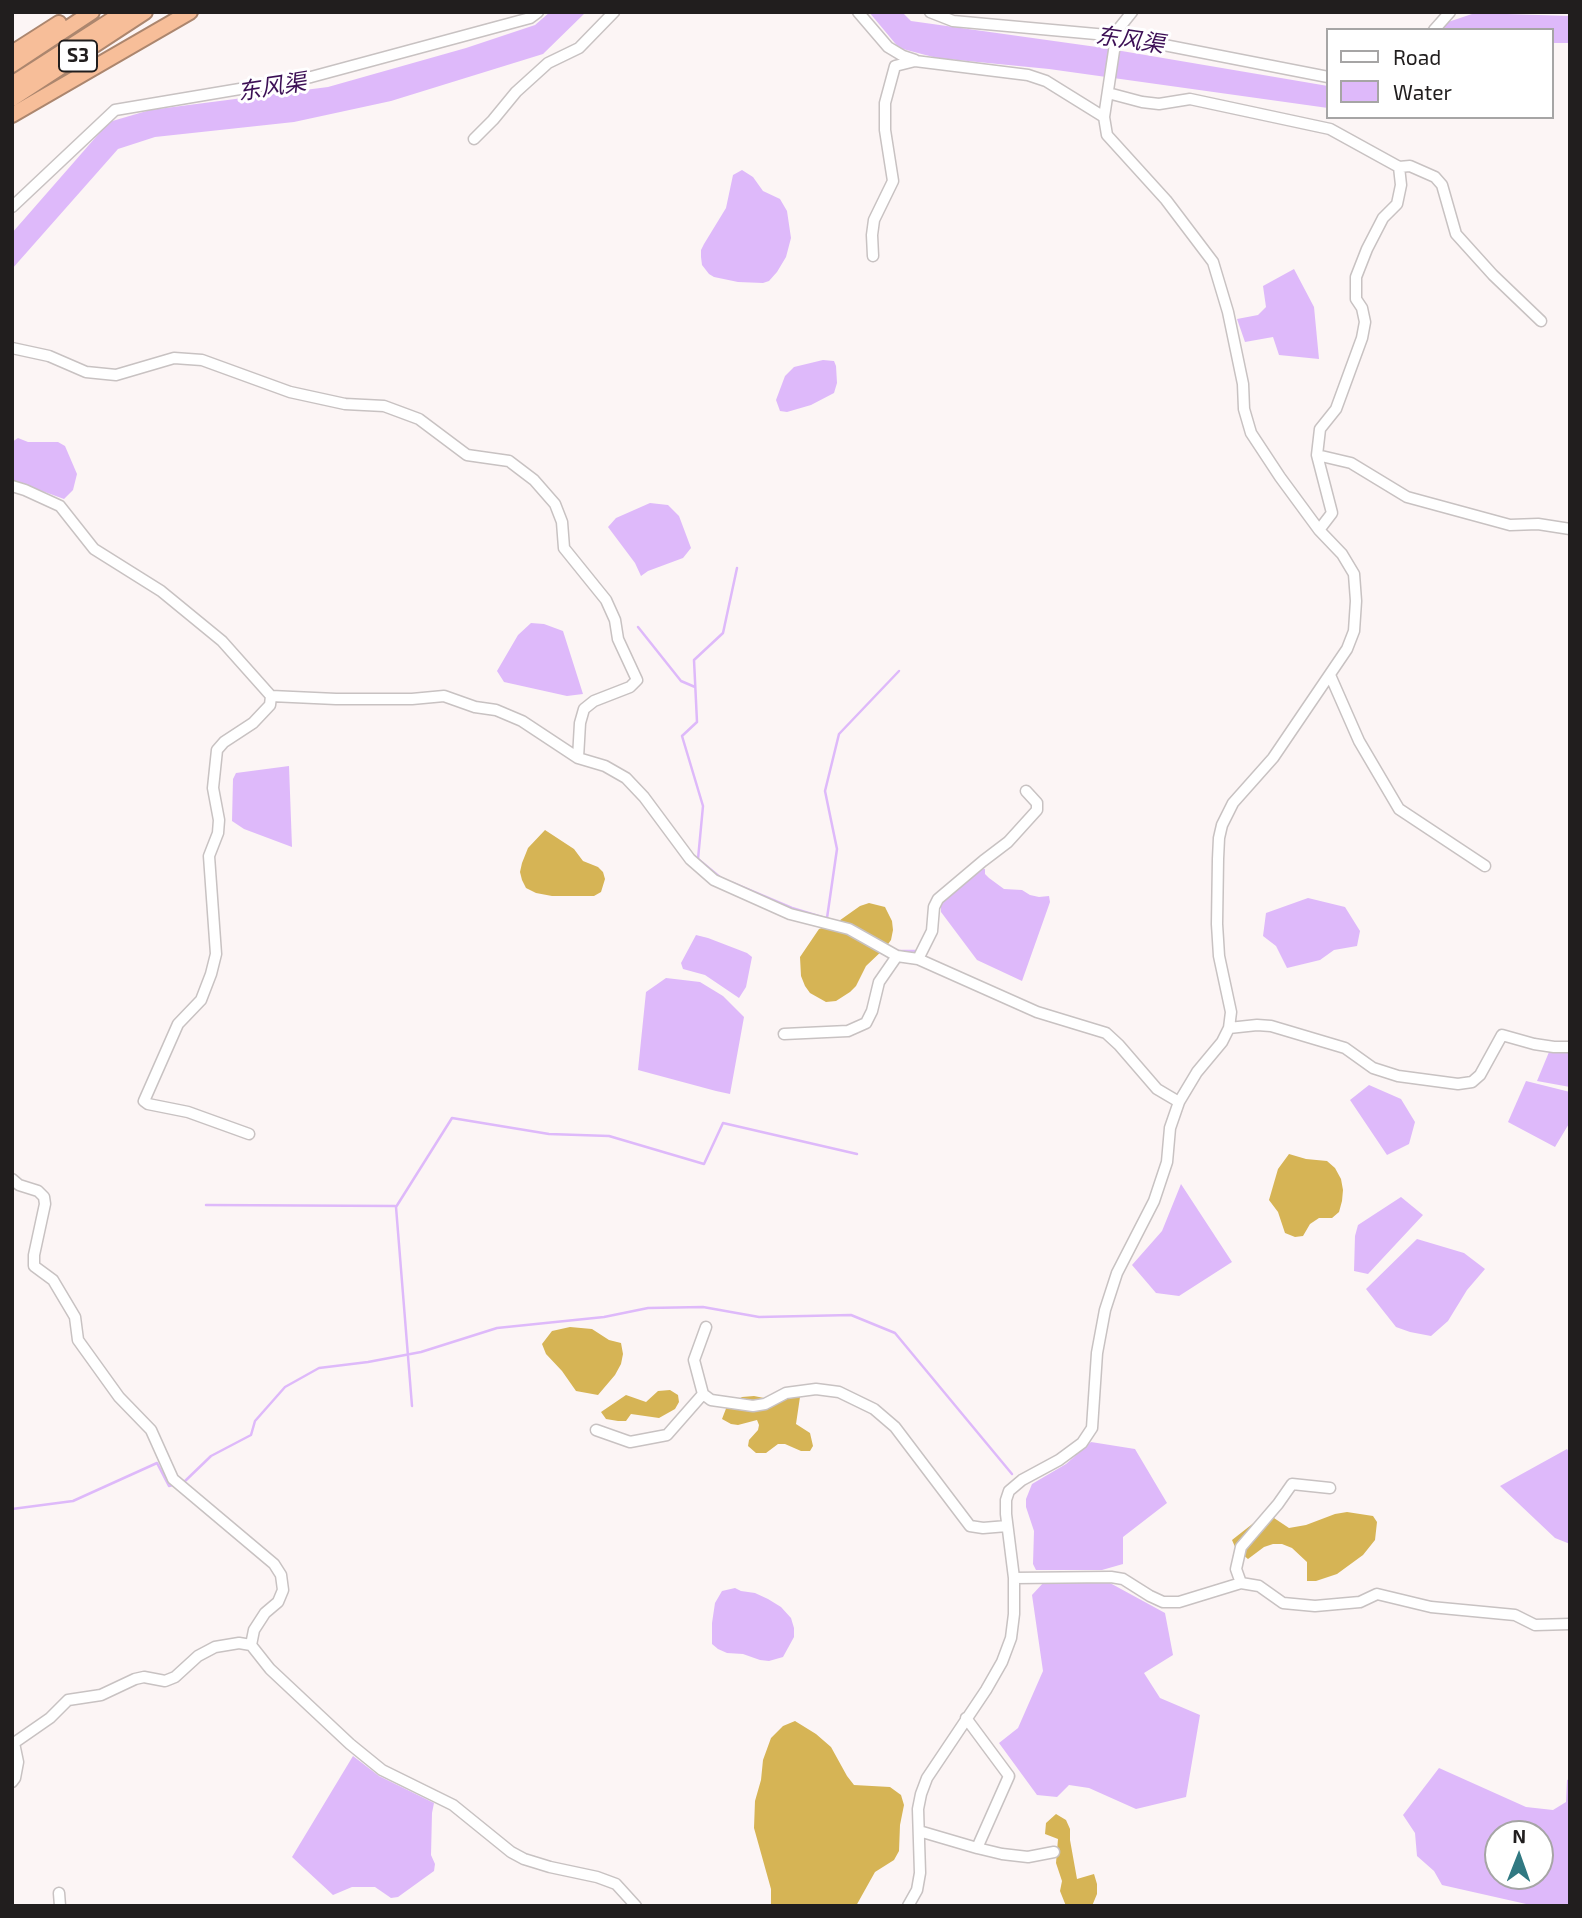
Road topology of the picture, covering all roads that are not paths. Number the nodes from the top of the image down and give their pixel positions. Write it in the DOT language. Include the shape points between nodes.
graph roads {
  1 [pos="75,12"];
  2 [pos="92,12"];
  3 [pos="124,12"];
  4 [pos="145,12"];
  5 [pos="190,12"];
  6 [pos="538,12"];
  7 [pos="614,12"];
  8 [pos="858,12"];
  9 [pos="930,12"];
  10 [pos="1132,12"];
  11 [pos="1450,12"];
  12 [pos="1436,28"];
  13 [pos="1116,40"];
  14 [pos="12,53"];
  15 [pos="915,61"];
  16 [pos="12,65"];
  17 [pos="1326,77"];
  18 [pos="12,84"];
  19 [pos="1108,93"];
  20 [pos="12,99"];
  21 [pos="12,115"];
  22 [pos="1104,117"];
  23 [pos="474,139"];
  24 [pos="1399,167"];
  25 [pos="12,207"];
  26 [pos="873,256"];
  27 [pos="1541,321"];
  28 [pos="12,348"];
  29 [pos="1317,455"];
  30 [pos="12,486"];
  31 [pos="1570,529"];
  32 [pos="1320,530"];
  33 [pos="1329,675"];
  34 [pos="271,696"];
  35 [pos="578,758"];
  36 [pos="1026,791"];
  37 [pos="1485,866"];
  38 [pos="897,956"];
  39 [pos="918,959"];
  40 [pos="1229,1028"];
  41 [pos="784,1034"];
  42 [pos="1570,1047"];
  43 [pos="1179,1102"];
  44 [pos="248,1134"];
  45 [pos="12,1179"];
  46 [pos="706,1327"];
  47 [pos="704,1394"];
  48 [pos="596,1430"];
  49 [pos="1330,1488"];
  50 [pos="1007,1526"];
  51 [pos="1014,1578"];
  52 [pos="1241,1583"];
  53 [pos="1570,1624"];
  54 [pos="251,1645"];
  55 [pos="966,1718"];
  56 [pos="12,1782"];
  57 [pos="919,1831"];
  58 [pos="977,1848"];
  59 [pos="1054,1852"];
  60 [pos="59,1893"];
  61 [pos="909,1905"];
  62 [pos="60,1906"];
  63 [pos="636,1906"];
  1 -- 14 [label="highway, S3"];
  2 -- 16 [label="highway"];
  3 -- 18 [label="highway"];
  4 -- 20 [label="highway, S3"];
  5 -- 21 [label="highway"];
  6 -- 25 [label="street" via="530,18 311,77 115,110"];
  7 -- 23 [label="street" via="579,48 548,63 516,92"];
  8 -- 15 [label="street" via="888,47"];
  9 -- 13 [label="street" via="953,21"];
  10 -- 13 [label="street"];
  11 -- 12 [label="street"];
  13 -- 17 [label="street"];
  13 -- 19 [label="street"];
  15 -- 22 [label="street" via="1028,75"];
  15 -- 26 [label="street" via="895,66 885,103 893,181 874,220"];
  19 -- 22 [label="street"];
  19 -- 24 [label="street" via="1159,104 1190,99 1330,129"];
  22 -- 32 [label="street" via="1107,135 1166,200 1213,262 1228,312 1251,433"];
  24 -- 27 [label="street" via="1410,166 1434,177 1442,186 1456,234"];
  24 -- 29 [label="street" via="1397,204 1383,218 1356,276 1356,299 1365,322 1362,338 1336,409 1320,429"];
  28 -- 35 [label="street" via="49,356 86,372 116,375 174,358 202,360 290,392 345,404 384,406 419,419 467,455 509,461 555,504 564,548 606,600 638,680 584,709"];
  29 -- 31 [label="street" via="1351,463 1407,498 1510,525"];
  29 -- 32 [label="street" via="1332,513"];
  30 -- 34 [label="street" via="60,506 94,549 161,591 222,641"];
  32 -- 33 [label="street" via="1354,574 1356,601 1354,631"];
  33 -- 37 [label="street" via="1359,741 1399,809"];
  33 -- 40 [label="street" via="1273,758 1233,803 1222,825 1217,924 1231,1012"];
  34 -- 35 [label="street" via="444,696 522,721"];
  34 -- 44 [label="street" via="270,705 254,723 217,750 214,788 219,820 209,856 216,954 201,1000 178,1024 144,1101"];
  35 -- 38 [label="street" via="626,778 690,859 714,880 790,914 849,929"];
  36 -- 39 [label="street" via="1037,803 1037,810 1008,842 938,899 932,931"];
  38 -- 39 [label="street"];
  38 -- 41 [label="street" via="879,982 866,1023 848,1031"];
  39 -- 43 [label="street" via="1037,1012 1106,1033 1157,1089"];
  40 -- 42 [label="street" via="1271,1026 1345,1048 1373,1068 1398,1076 1458,1084 1480,1075 1502,1035"];
  40 -- 43 [label="street"];
  43 -- 50 [label="street" via="1154,1201 1117,1273 1105,1310 1092,1428 1082,1443 1009,1491"];
  45 -- 54 [label="street" via="44,1197 34,1266 53,1280 75,1317 78,1340 119,1397 150,1430 178,1484 274,1564 281,1575 283,1590 278,1602 254,1630"];
  46 -- 47 [label="street" via="694,1360"];
  47 -- 48 [label="street" via="667,1435 631,1442"];
  47 -- 50 [label="street" via="711,1400 753,1406 786,1393 839,1392 874,1409 895,1427 970,1526"];
  49 -- 52 [label="street" via="1292,1484 1241,1547 1236,1569"];
  50 -- 51 [label="street"];
  51 -- 52 [label="street" via="1124,1579 1163,1602 1179,1602"];
  51 -- 55 [label="street" via="1011,1638 1002,1662"];
  52 -- 53 [label="street" via="1259,1586 1283,1603 1360,1602 1377,1594 1431,1607 1514,1615 1535,1625"];
  54 -- 56 [label="street" via="215,1647 165,1681 144,1677 101,1695 68,1700 14,1742 18,1762"];
  54 -- 63 [label="street" via="270,1669 382,1770 453,1805 524,1859 616,1884"];
  55 -- 57 [label="street" via="921,1794"];
  55 -- 58 [label="street" via="1009,1776"];
  57 -- 58 [label="street"];
  57 -- 61 [label="street" via="920,1873"];
  58 -- 59 [label="street" via="1028,1857"];
  60 -- 62 [label="street"];
}
